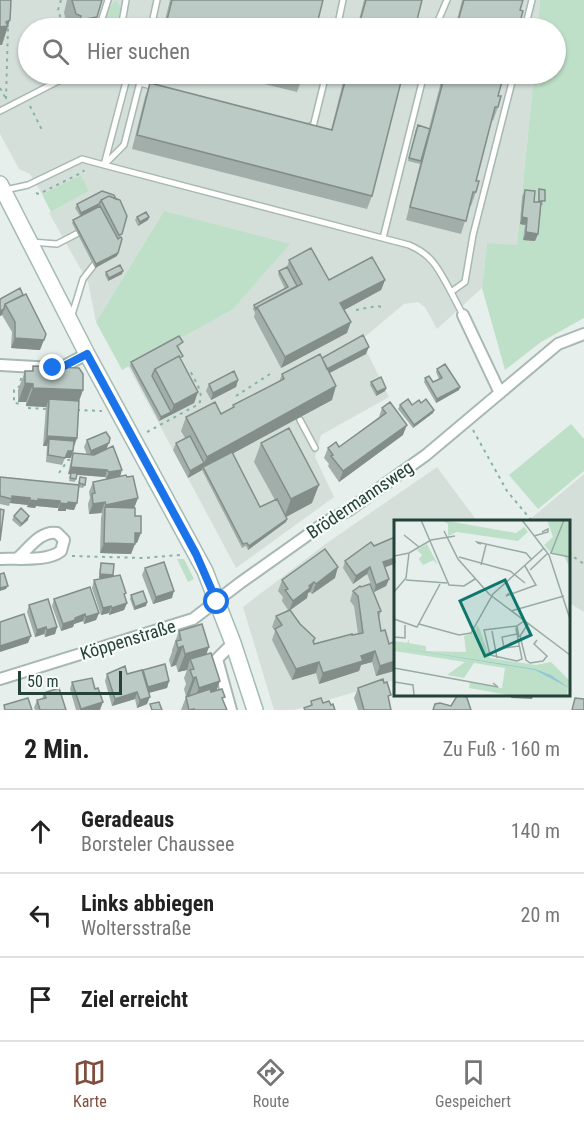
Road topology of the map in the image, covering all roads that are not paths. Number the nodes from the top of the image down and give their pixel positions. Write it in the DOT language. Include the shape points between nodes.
graph roads {
  1 [pos="108,0"];
  2 [pos="126,0"];
  3 [pos="157,0"];
  4 [pos="343,0"];
  5 [pos="447,0"];
  6 [pos="532,0"];
  7 [pos="102,18"];
  8 [pos="123,18"];
  9 [pos="153,18"];
  10 [pos="339,18"];
  11 [pos="439,18"];
  12 [pos="528,18"];
  13 [pos="53,84"];
  14 [pos="125,84"];
  15 [pos="139,84"];
  16 [pos="148,84"];
  17 [pos="324,84"];
  18 [pos="422,84"];
  19 [pos="511,84"];
  20 [pos="163,88"];
  21 [pos="0,111"];
  22 [pos="302,124"];
  23 [pos="104,165"];
  24 [pos="2,187"];
  25 [pos="93,226"];
  26 [pos="383,238"];
  27 [pos="29,242"];
  28 [pos="100,257"];
  29 [pos="452,292"];
  30 [pos="462,315"];
  31 [pos="70,320"];
  32 [pos="584,334"];
  33 [pos="87,354"];
  34 [pos="0,365"];
  35 [pos="500,393"];
  36 [pos="300,420"];
  37 [pos="315,448"];
  38 [pos="18,558"];
  39 [pos="0,559"];
  40 [pos="217,602"];
  41 [pos="233,643"];
  42 [pos="0,679"];
  43 [pos="231,710"];
  44 [pos="255,710"];
  1 -- 7 [label="lane"];
  2 -- 8 [label="lane"];
  3 -- 9 [label="lane"];
  4 -- 10 [label="lane"];
  5 -- 11 [label="lane"];
  6 -- 12 [label="lane"];
  13 -- 21 [label="lane"];
  14 -- 23 [label="lane"];
  15 -- 23 [label="lane" via="124,145"];
  16 -- 20 [label="lane"];
  17 -- 22 [label="lane" via="313,127"];
  18 -- 26 [label="lane"];
  19 -- 29 [label="lane" via="465,282"];
  23 -- 24 [label="lane" via="82,159 28,185"];
  23 -- 26 [label="lane"];
  24 -- 27 [label="main road"];
  25 -- 27 [label="lane" via="57,244"];
  26 -- 29 [label="lane" via="420,250 432,259"];
  27 -- 31 [label="main road"];
  28 -- 31 [label="lane" via="83,279"];
  29 -- 30 [label="lane"];
  30 -- 35 [label="street"];
  31 -- 33 [label="main road"];
  32 -- 35 [label="street, Brödermannsweg" via="558,344"];
  33 -- 34 [label="street" via="53,368"];
  33 -- 40 [label="main road" via="196,554"];
  35 -- 40 [label="street, Brödermannsweg" via="426,455"];
  36 -- 37 [label="lane"];
  38 -- 38 [label="street" via="57,554 62,551 64,540 52,532"];
  38 -- 39 [label="street"];
  40 -- 41 [label="main road"];
  40 -- 42 [label="street, Köppenstraße" via="193,619"];
  41 -- 43 [label="street" via="217,659"];
  41 -- 44 [label="main road"];
}
